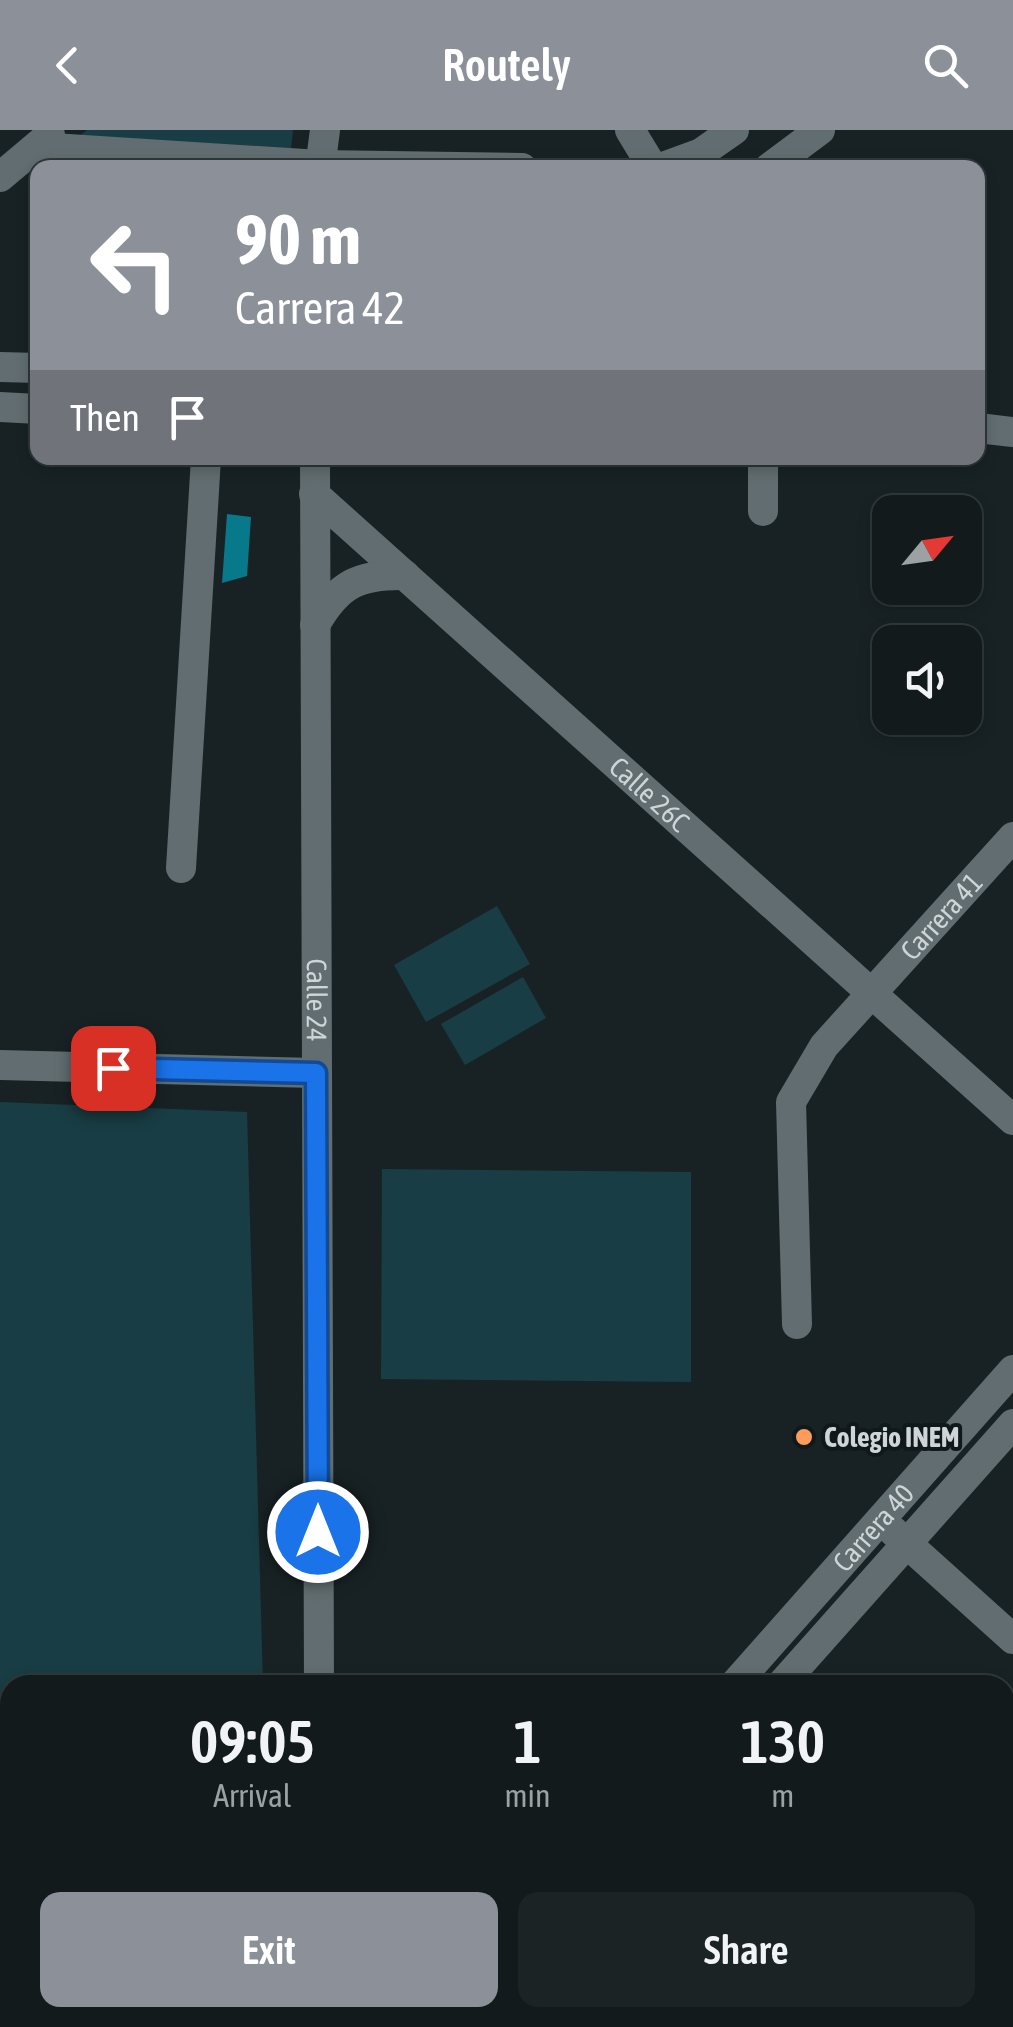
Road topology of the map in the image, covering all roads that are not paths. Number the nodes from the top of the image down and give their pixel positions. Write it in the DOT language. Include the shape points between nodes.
graph roads {
  1 [pos="325,130"];
  2 [pos="666,130"];
  3 [pos="734,130"];
  4 [pos="820,130"];
  5 [pos="46,138"];
  6 [pos="645,152"];
  7 [pos="261,160"];
  8 [pos="321,160"];
  9 [pos="780,160"];
  10 [pos="2,170"];
  11 [pos="0,367"];
  12 [pos="30,368"];
  13 [pos="0,406"];
  14 [pos="30,408"];
  15 [pos="985,429"];
  16 [pos="1013,432"];
  17 [pos="206,465"];
  18 [pos="315,465"];
  19 [pos="762,465"];
  20 [pos="314,494"];
  21 [pos="764,511"];
  22 [pos="405,575"];
  23 [pos="315,626"];
  24 [pos="1013,837"];
  25 [pos="181,868"];
  26 [pos="872,994"];
  27 [pos="0,1065"];
  28 [pos="316,1073"];
  29 [pos="1013,1120"];
  30 [pos="797,1324"];
  31 [pos="1013,1370"];
  32 [pos="1013,1424"];
  33 [pos="880,1519"];
  34 [pos="907,1544"];
  35 [pos="1013,1639"];
  36 [pos="319,1675"];
  37 [pos="743,1675"];
  38 [pos="790,1675"];
  1 -- 8 [label="street"];
  2 -- 6 [label="street"];
  3 -- 6 [label="street" via="701,153"];
  4 -- 9 [label="street"];
  5 -- 7 [label="street"];
  5 -- 10 [label="street"];
  11 -- 12 [label="street"];
  13 -- 14 [label="street"];
  15 -- 16 [label="street"];
  17 -- 25 [label="street"];
  18 -- 20 [label="street"];
  19 -- 21 [label="street"];
  20 -- 22 [label="street, Calle 26C"];
  20 -- 23 [label="street, Calle 24"];
  22 -- 23 [label="street" via="350,584 329,601"];
  22 -- 26 [label="street, Calle 26C"];
  23 -- 28 [label="street, Calle 24"];
  24 -- 26 [label="street, Carrera 41"];
  26 -- 29 [label="street, Calle 26C"];
  26 -- 30 [label="street, Carrera 41" via="824,1046 791,1102"];
  27 -- 28 [label="street"];
  28 -- 36 [label="street, Calle 24"];
  31 -- 33 [label="street, Carrera 40"];
  32 -- 34 [label="street, Carrera 40"];
  33 -- 34 [label="street"];
  33 -- 37 [label="street, Carrera 40"];
  34 -- 35 [label="street"];
  34 -- 38 [label="street, Carrera 40"];
}
